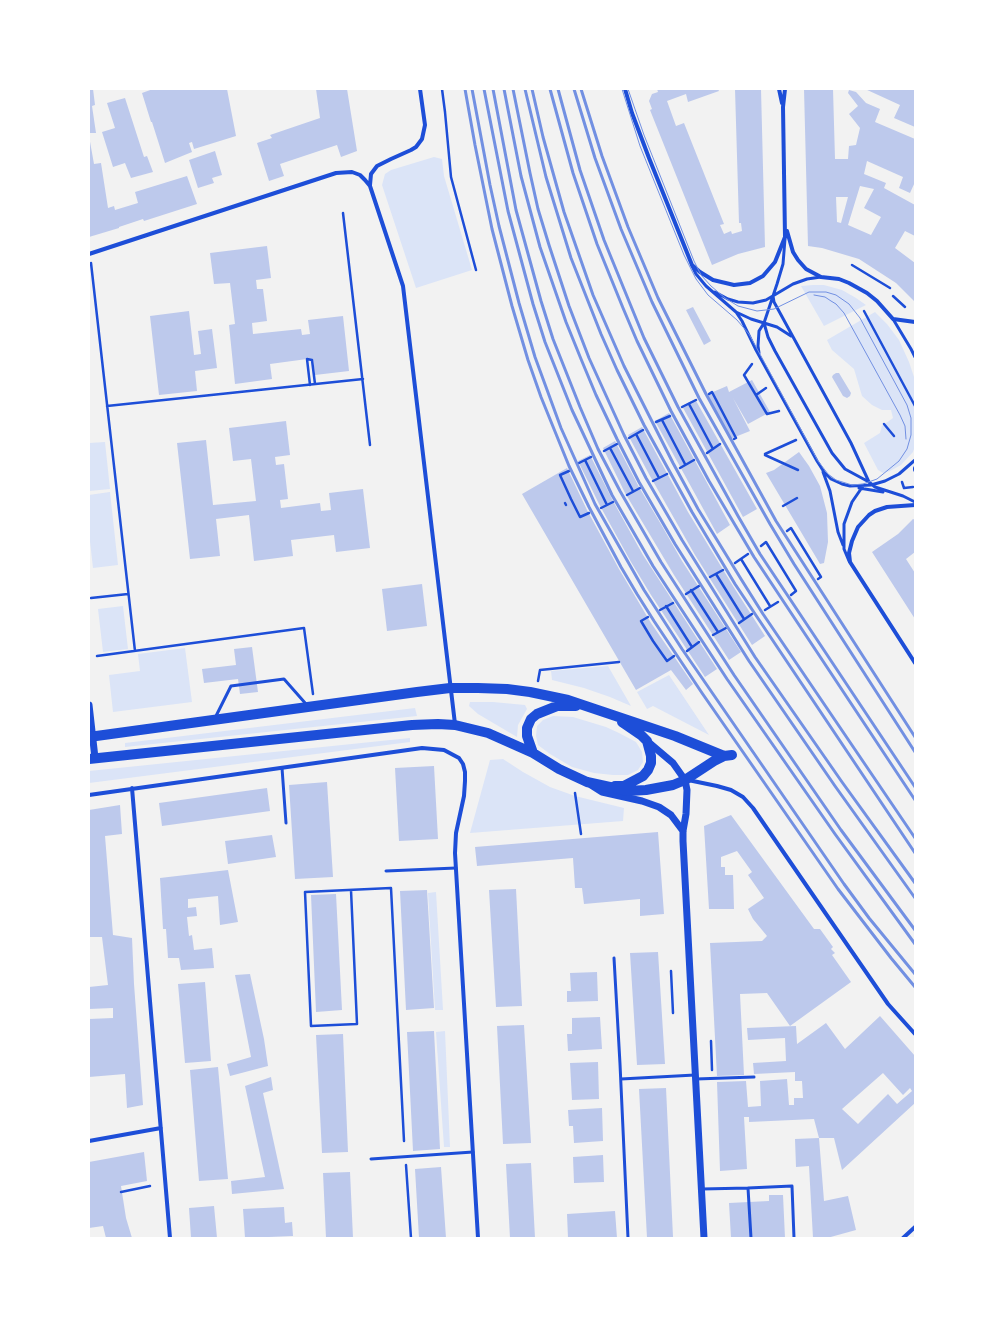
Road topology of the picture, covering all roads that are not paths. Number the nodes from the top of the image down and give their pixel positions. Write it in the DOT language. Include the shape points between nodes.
graph roads {
  1 [pos="420,89"];
  2 [pos="625,89"];
  3 [pos="779,89"];
  4 [pos="785,89"];
  5 [pos="783,107"];
  6 [pos="370,186"];
  7 [pos="785,223"];
  8 [pos="785,237"];
  9 [pos="89,254"];
  10 [pos="692,265"];
  11 [pos="821,277"];
  12 [pos="709,290"];
  13 [pos="773,296"];
  14 [pos="736,312"];
  15 [pos="893,319"];
  16 [pos="915,322"];
  17 [pos="764,323"];
  18 [pos="792,337"];
  19 [pos="760,355"];
  20 [pos="915,357"];
  21 [pos="915,460"];
  22 [pos="820,467"];
  23 [pos="870,484"];
  24 [pos="862,487"];
  25 [pos="895,493"];
  26 [pos="915,502"];
  27 [pos="915,506"];
  28 [pos="844,549"];
  29 [pos="850,562"];
  30 [pos="915,663"];
  31 [pos="450,688"];
  32 [pos="89,705"];
  33 [pos="588,706"];
  34 [pos="312,707"];
  35 [pos="607,713"];
  36 [pos="214,720"];
  37 [pos="455,725"];
  38 [pos="91,737"];
  39 [pos="647,741"];
  40 [pos="533,753"];
  41 [pos="92,759"];
  42 [pos="282,768"];
  43 [pos="685,780"];
  44 [pos="587,782"];
  45 [pos="601,786"];
  46 [pos="132,788"];
  47 [pos="89,795"];
  48 [pos="286,823"];
  49 [pos="682,830"];
  50 [pos="456,868"];
  51 [pos="386,871"];
  52 [pos="614,958"];
  53 [pos="915,1034"];
  54 [pos="695,1077"];
  55 [pos="754,1077"];
  56 [pos="621,1079"];
  57 [pos="161,1128"];
  58 [pos="89,1141"];
  59 [pos="473,1152"];
  60 [pos="371,1159"];
  61 [pos="748,1188"];
  62 [pos="701,1190"];
  63 [pos="915,1227"];
  64 [pos="170,1238"];
  65 [pos="478,1238"];
  66 [pos="628,1238"];
  67 [pos="704,1238"];
  68 [pos="751,1238"];
  69 [pos="794,1238"];
  70 [pos="903,1238"];
  1 -- 6 [label="street" via="425,120 422,139 416,147 377,166 371,174"];
  2 -- 10 [label="street" via="649,158"];
  3 -- 5 [label="street"];
  4 -- 5 [label="street"];
  5 -- 7 [label="street"];
  6 -- 9 [label="street" via="352,172 336,173"];
  6 -- 31 [label="street" via="403,286"];
  7 -- 8 [label="street"];
  7 -- 11 [label="street" via="796,257 806,268"];
  8 -- 10 [label="street" via="770,268 763,276 750,283 734,285 719,282"];
  8 -- 13 [label="lane" via="783,264"];
  10 -- 12 [label="lane"];
  11 -- 13 [label="lane" via="794,284"];
  11 -- 15 [label="street" via="839,279 863,291 877,301"];
  12 -- 13 [label="lane" via="738,302 759,302"];
  12 -- 14 [label="lane"];
  13 -- 17 [label="lane"];
  13 -- 18 [label="lane"];
  14 -- 17 [label="lane"];
  14 -- 19 [label="lane"];
  15 -- 16 [label="street"];
  15 -- 20 [label="lane"];
  17 -- 18 [label="lane"];
  17 -- 19 [label="lane" via="759,331"];
  17 -- 23 [label="lane" via="775,351 832,453 845,469"];
  18 -- 23 [label="lane" via="851,443"];
  19 -- 22 [label="lane"];
  21 -- 23 [label="lane" via="899,474 882,482"];
  22 -- 24 [label="lane" via="831,479 846,485"];
  22 -- 28 [label="lane" via="830,491"];
  23 -- 24 [label="lane"];
  23 -- 25 [label="lane"];
  24 -- 25 [label="lane"];
  24 -- 28 [label="lane" via="852,502 844,524"];
  25 -- 26 [label="lane"];
  27 -- 29 [label="street" via="888,507 869,515 858,527 850,546"];
  28 -- 29 [label="lane"];
  29 -- 30 [label="street"];
  31 -- 33 [label="main road" via="530,692"];
  31 -- 34 [label="main road"];
  31 -- 37 [label="street"];
  32 -- 38 [label="street"];
  33 -- 35 [label="main road"];
  33 -- 40 [label="main road" via="557,706 531,719 527,736"];
  34 -- 36 [label="main road"];
  34 -- 36 [label="lane" via="284,679 231,686"];
  35 -- 39 [label="main road"];
  35 -- 43 [label="main road" via="728,755"];
  36 -- 38 [label="main road"];
  37 -- 40 [label="main road" via="488,733"];
  37 -- 41 [label="main road" via="412,725"];
  38 -- 41 [label="street"];
  39 -- 43 [label="street" via="673,763"];
  39 -- 45 [label="main road" via="651,763 643,776 624,786"];
  40 -- 44 [label="main road"];
  42 -- 46 [label="street"];
  42 -- 48 [label="lane"];
  42 -- 50 [label="street" via="422,748 452,754 463,764 465,772 464,796 456,833"];
  43 -- 45 [label="main road" via="646,790 628,791"];
  43 -- 49 [label="street" via="687,800"];
  43 -- 53 [label="street" via="731,790 743,797 753,808 888,1004"];
  44 -- 45 [label="main road"];
  44 -- 49 [label="street" via="602,792 659,807 671,815"];
  46 -- 47 [label="street"];
  46 -- 57 [label="street"];
  49 -- 54 [label="street"];
  50 -- 51 [label="lane"];
  50 -- 59 [label="street"];
  52 -- 56 [label="lane"];
  54 -- 55 [label="lane"];
  54 -- 56 [label="lane"];
  54 -- 62 [label="street"];
  56 -- 66 [label="lane"];
  57 -- 58 [label="street"];
  57 -- 64 [label="street"];
  59 -- 60 [label="lane"];
  59 -- 65 [label="street"];
  61 -- 62 [label="lane"];
  61 -- 68 [label="lane"];
  61 -- 69 [label="lane" via="792,1186"];
  62 -- 67 [label="street"];
  63 -- 70 [label="street"];
}
